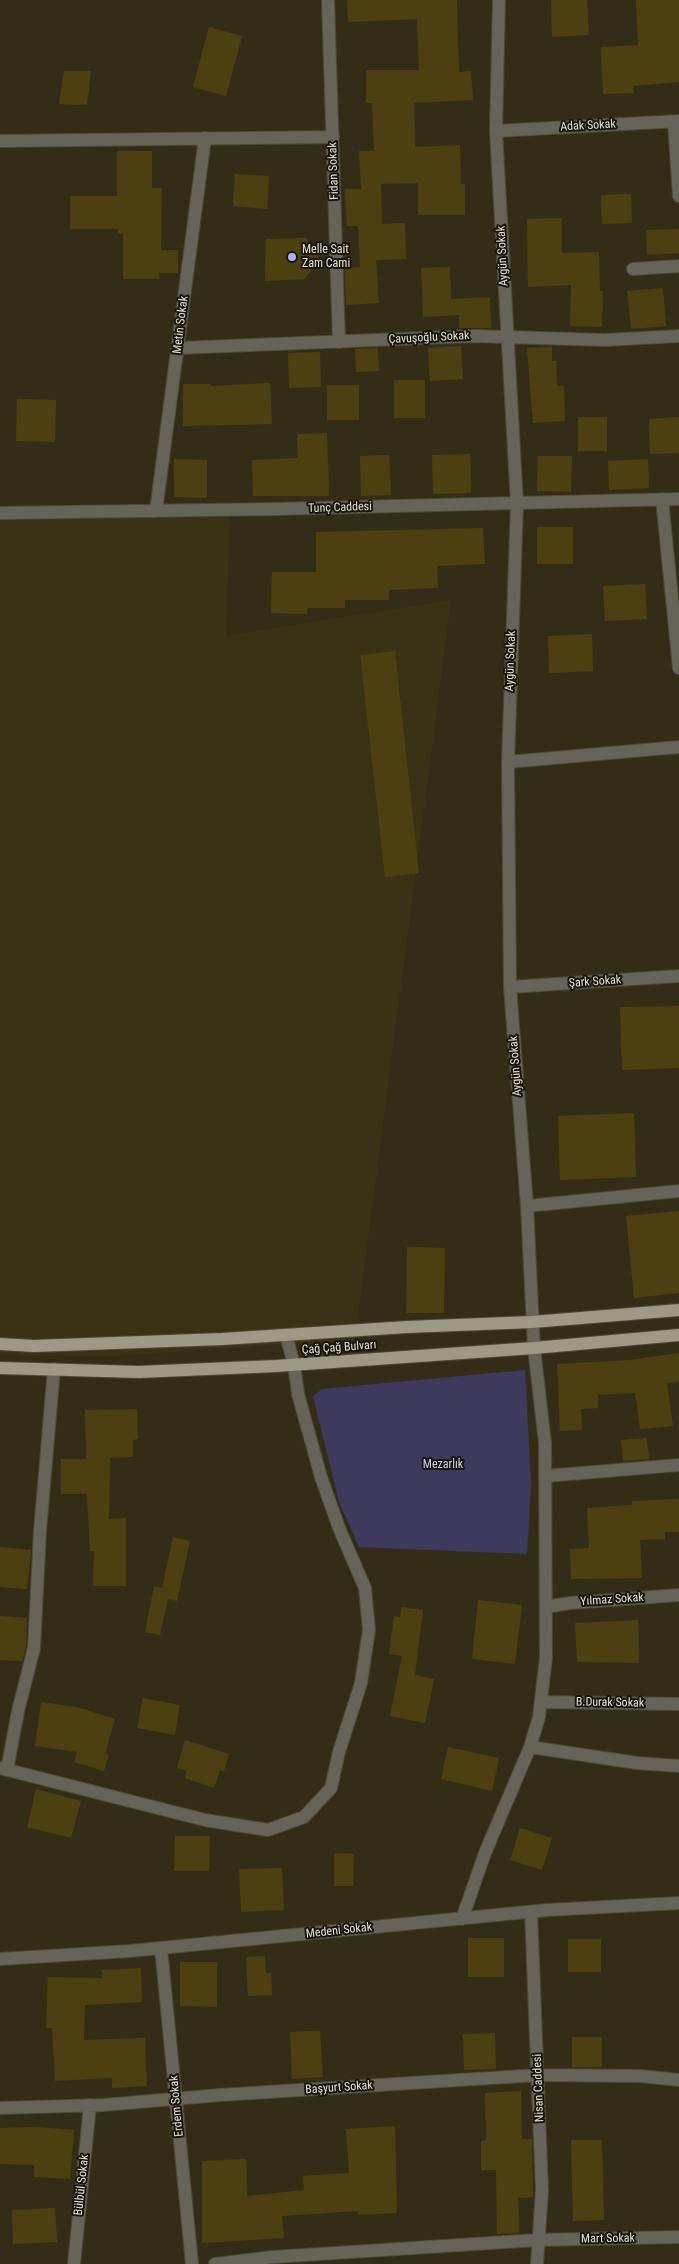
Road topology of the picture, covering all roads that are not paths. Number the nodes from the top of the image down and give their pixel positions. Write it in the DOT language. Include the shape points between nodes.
graph roads {
  1 [pos="328,0"];
  2 [pos="499,0"];
  3 [pos="676,122"];
  4 [pos="496,130"];
  5 [pos="333,137"];
  6 [pos="205,138"];
  7 [pos="0,141"];
  8 [pos="679,196"];
  9 [pos="679,266"];
  10 [pos="633,269"];
  11 [pos="507,335"];
  12 [pos="679,336"];
  13 [pos="339,342"];
  14 [pos="178,348"];
  15 [pos="679,498"];
  16 [pos="662,499"];
  17 [pos="517,504"];
  18 [pos="156,511"];
  19 [pos="0,513"];
  20 [pos="679,663"];
  21 [pos="679,747"];
  22 [pos="508,762"];
  23 [pos="679,976"];
  24 [pos="510,987"];
  25 [pos="679,1191"];
  26 [pos="527,1206"];
  27 [pos="679,1310"];
  28 [pos="532,1322"];
  29 [pos="286,1335"];
  30 [pos="679,1335"];
  31 [pos="0,1344"];
  32 [pos="534,1348"];
  33 [pos="294,1365"];
  34 [pos="0,1368"];
  35 [pos="54,1369"];
  36 [pos="679,1466"];
  37 [pos="545,1476"];
  38 [pos="679,1595"];
  39 [pos="546,1607"];
  40 [pos="541,1702"];
  41 [pos="679,1704"];
  42 [pos="530,1747"];
  43 [pos="679,1766"];
  44 [pos="3,1769"];
  45 [pos="679,1903"];
  46 [pos="531,1912"];
  47 [pos="462,1919"];
  48 [pos="162,1948"];
  49 [pos="0,1959"];
  50 [pos="539,2075"];
  51 [pos="679,2080"];
  52 [pos="176,2099"];
  53 [pos="90,2106"];
  54 [pos="0,2108"];
  55 [pos="679,2238"];
  56 [pos="537,2240"];
  57 [pos="74,2264"];
  58 [pos="192,2264"];
  59 [pos="215,2264"];
  60 [pos="537,2264"];
  1 -- 5 [label="street, Fidan Sokak"];
  2 -- 4 [label="street, Aygün Sokak"];
  3 -- 4 [label="street, Adak Sokak"];
  3 -- 8 [label="street"];
  4 -- 11 [label="street, Aygün Sokak"];
  5 -- 6 [label="street"];
  5 -- 13 [label="street, Fidan Sokak"];
  6 -- 7 [label="street"];
  6 -- 14 [label="street, Metin Sokak"];
  9 -- 10 [label="street"];
  11 -- 12 [label="street, Çavuşoğlu Sokak" via="604,340"];
  11 -- 13 [label="street, Çavuşoğlu Sokak"];
  11 -- 17 [label="street, Aygün Sokak"];
  13 -- 14 [label="street, Çavuşoğlu Sokak"];
  14 -- 18 [label="street, Metin Sokak"];
  15 -- 16 [label="street, Tunç Caddesi"];
  16 -- 17 [label="street, Tunç Caddesi"];
  16 -- 20 [label="street"];
  17 -- 18 [label="street, Tunç Caddesi"];
  17 -- 22 [label="street, Aygün Sokak"];
  18 -- 19 [label="street, Tunç Caddesi"];
  21 -- 22 [label="street"];
  22 -- 24 [label="street, Aygün Sokak"];
  23 -- 24 [label="street, Şark Sokak"];
  24 -- 26 [label="street, Aygün Sokak"];
  25 -- 26 [label="street"];
  26 -- 28 [label="street, Aygün Sokak"];
  27 -- 28 [label="main road, Çağ Çağ Bulvarı"];
  28 -- 29 [label="main road, Çağ Çağ Bulvarı"];
  28 -- 32 [label="street, Aygün Sokak"];
  29 -- 31 [label="main road, Çağ Çağ Bulvarı"];
  29 -- 33 [label="street"];
  30 -- 32 [label="main road, Çağ Çağ Bulvarı"];
  32 -- 33 [label="main road, Çağ Çağ Bulvarı"];
  32 -- 37 [label="street, Aygün Sokak" via="545,1443"];
  33 -- 35 [label="main road, Çağ Çağ Bulvarı" via="139,1372"];
  33 -- 44 [label="street" via="298,1394 321,1477 365,1588 369,1630 361,1683 331,1788 304,1817 268,1830 205,1820"];
  34 -- 35 [label="main road, Çağ Çağ Bulvarı"];
  35 -- 44 [label="street" via="34,1648"];
  36 -- 37 [label="street"];
  37 -- 39 [label="street, Aygün Sokak"];
  38 -- 39 [label="street, Yılmaz Sokak"];
  39 -- 40 [label="street, Aygün Sokak" via="546,1657"];
  40 -- 41 [label="street, B.Durak Sokak"];
  40 -- 42 [label="street, Aygün Sokak"];
  42 -- 43 [label="street"];
  42 -- 47 [label="street, Aygün Sokak" via="485,1853"];
  45 -- 46 [label="street, Medeni Sokak"];
  46 -- 47 [label="street, Medeni Sokak"];
  46 -- 50 [label="street, Nisan Caddesi"];
  47 -- 48 [label="street, Medeni Sokak"];
  48 -- 49 [label="street, Medeni Sokak"];
  48 -- 52 [label="street, Erdem Sokak"];
  50 -- 51 [label="street, Başyurt Sokak" via="640,2076"];
  50 -- 52 [label="street, Başyurt Sokak"];
  50 -- 56 [label="street, Nisan Caddesi" via="542,2190"];
  52 -- 53 [label="street, Başyurt Sokak"];
  52 -- 58 [label="street, Erdem Sokak"];
  53 -- 54 [label="street, Başyurt Sokak"];
  53 -- 57 [label="street, Bülbül Sokak"];
  55 -- 56 [label="street, Mart Sokak"];
  56 -- 59 [label="street, Mart Sokak" via="273,2256"];
  56 -- 60 [label="street, Nisan Caddesi"];
}
